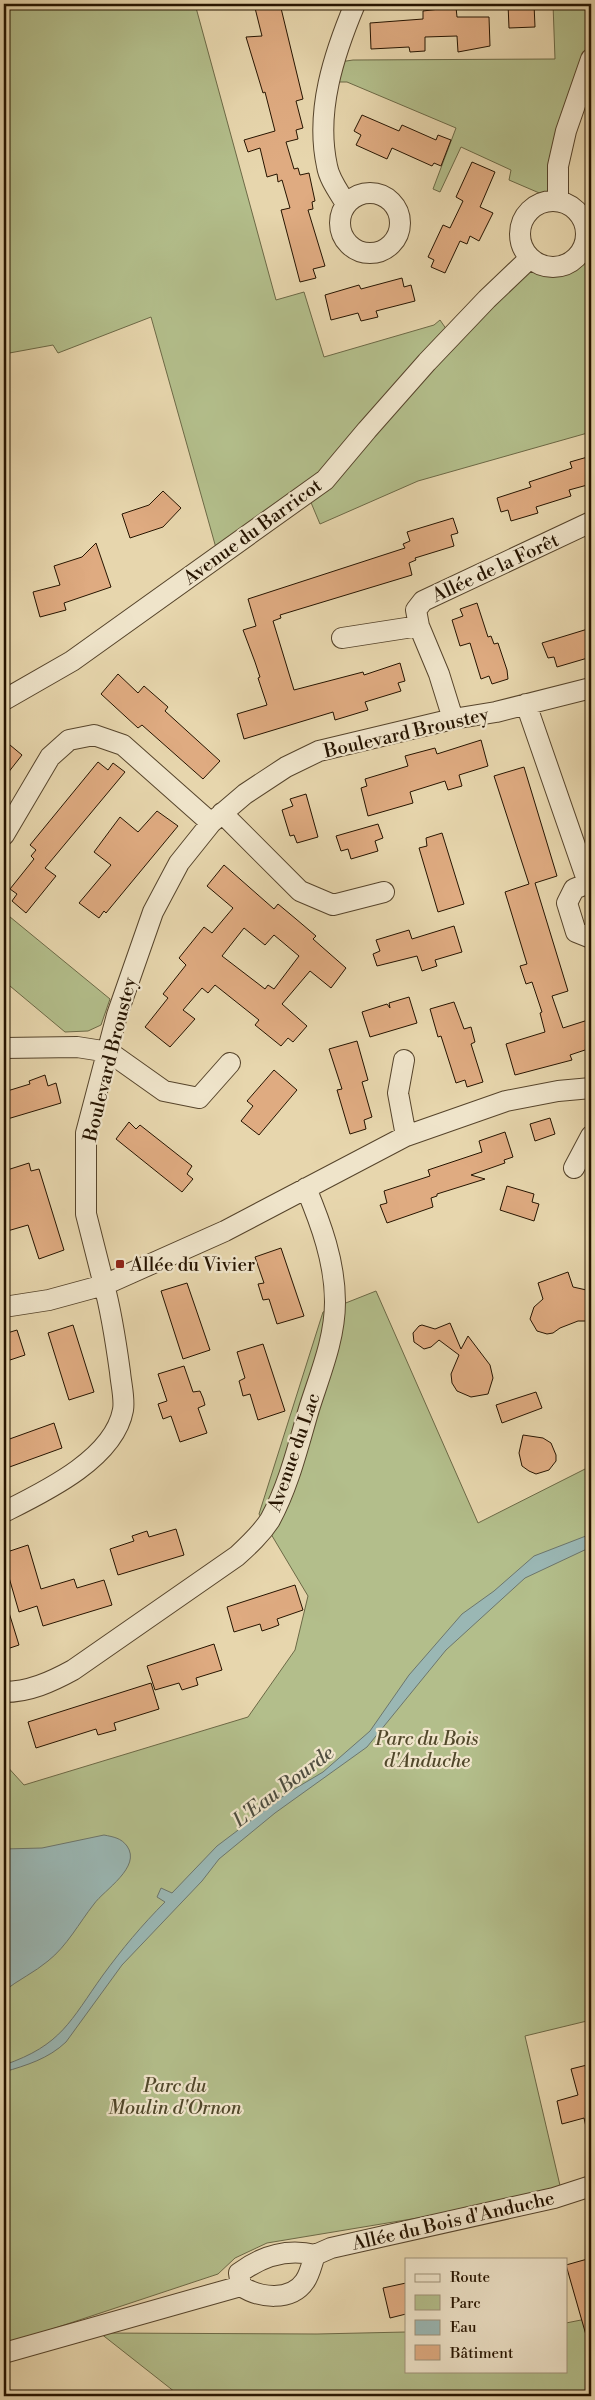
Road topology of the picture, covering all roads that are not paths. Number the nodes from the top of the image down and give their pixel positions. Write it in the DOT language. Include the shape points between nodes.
graph roads {
  1 [pos="355,4"];
  2 [pos="591,59"];
  3 [pos="558,201"];
  4 [pos="346,204"];
  5 [pos="587,252"];
  6 [pos="530,258"];
  7 [pos="591,522"];
  8 [pos="419,626"];
  9 [pos="342,638"];
  10 [pos="591,688"];
  11 [pos="4,700"];
  12 [pos="526,704"];
  13 [pos="453,719"];
  14 [pos="216,818"];
  15 [pos="4,835"];
  16 [pos="590,883"];
  17 [pos="384,892"];
  18 [pos="591,938"];
  19 [pos="4,1048"];
  20 [pos="109,1052"];
  21 [pos="404,1060"];
  22 [pos="230,1063"];
  23 [pos="591,1088"];
  24 [pos="406,1136"];
  25 [pos="591,1136"];
  26 [pos="574,1168"];
  27 [pos="306,1188"];
  28 [pos="104,1285"];
  29 [pos="4,1306"];
  30 [pos="4,1512"];
  31 [pos="4,1692"];
  32 [pos="591,2186"];
  33 [pos="315,2255"];
  34 [pos="241,2286"];
  35 [pos="4,2353"];
  1 -- 4 [label="street" via="333,64 325,108 327,167"];
  2 -- 3 [label="street" via="566,131 558,166"];
  3 -- 5 [label="street" via="577,211 583,220"];
  3 -- 6 [label="street" via="538,204 523,219 520,240"];
  5 -- 6 [label="street" via="558,267 539,264"];
  6 -- 11 [label="street, Avenue du Barricot" via="427,362 326,480 72,661"];
  7 -- 8 [label="street, Allée de la Forêt" via="424,601 416,610"];
  8 -- 9 [label="street, Allée de la Forêt"];
  8 -- 13 [label="street, Allée de la Forêt"];
  10 -- 12 [label="street, Boulevard Broustey"];
  12 -- 13 [label="street, Boulevard Broustey"];
  12 -- 16 [label="street"];
  13 -- 14 [label="street, Boulevard Broustey" via="319,751 286,767"];
  14 -- 15 [label="street" via="123,745 94,735 69,740 50,757"];
  14 -- 17 [label="street" via="300,891 333,905"];
  14 -- 20 [label="street, Boulevard Broustey" via="179,863 153,912 117,1015"];
  16 -- 18 [label="street" via="574,889 567,903 576,932"];
  19 -- 20 [label="street" via="76,1047"];
  20 -- 22 [label="street" via="164,1090 200,1098"];
  20 -- 28 [label="street, Boulevard Broustey" via="86,1133 86,1214"];
  21 -- 24 [label="street" via="398,1093"];
  23 -- 24 [label="street" via="506,1101"];
  24 -- 27 [label="street"];
  25 -- 26 [label="street"];
  27 -- 28 [label="street" via="225,1231"];
  27 -- 31 [label="street, Avenue du Lac" via="326,1241 333,1276 334,1319 288,1479 269,1521 257,1538 237,1556 73,1670 20,1692"];
  28 -- 29 [label="street" via="49,1300"];
  28 -- 30 [label="street, Boulevard Broustey" via="112,1315 122,1385 123,1410 114,1433 100,1452 73,1473"];
  32 -- 33 [label="street, Allée du Bois d'Anduche" via="554,2198 332,2248"];
  33 -- 34 [label="street" via="287,2252 257,2260 239,2273"];
  33 -- 34 [label="street" via="306,2280 298,2290 269,2297"];
  34 -- 35 [label="street"];
}
